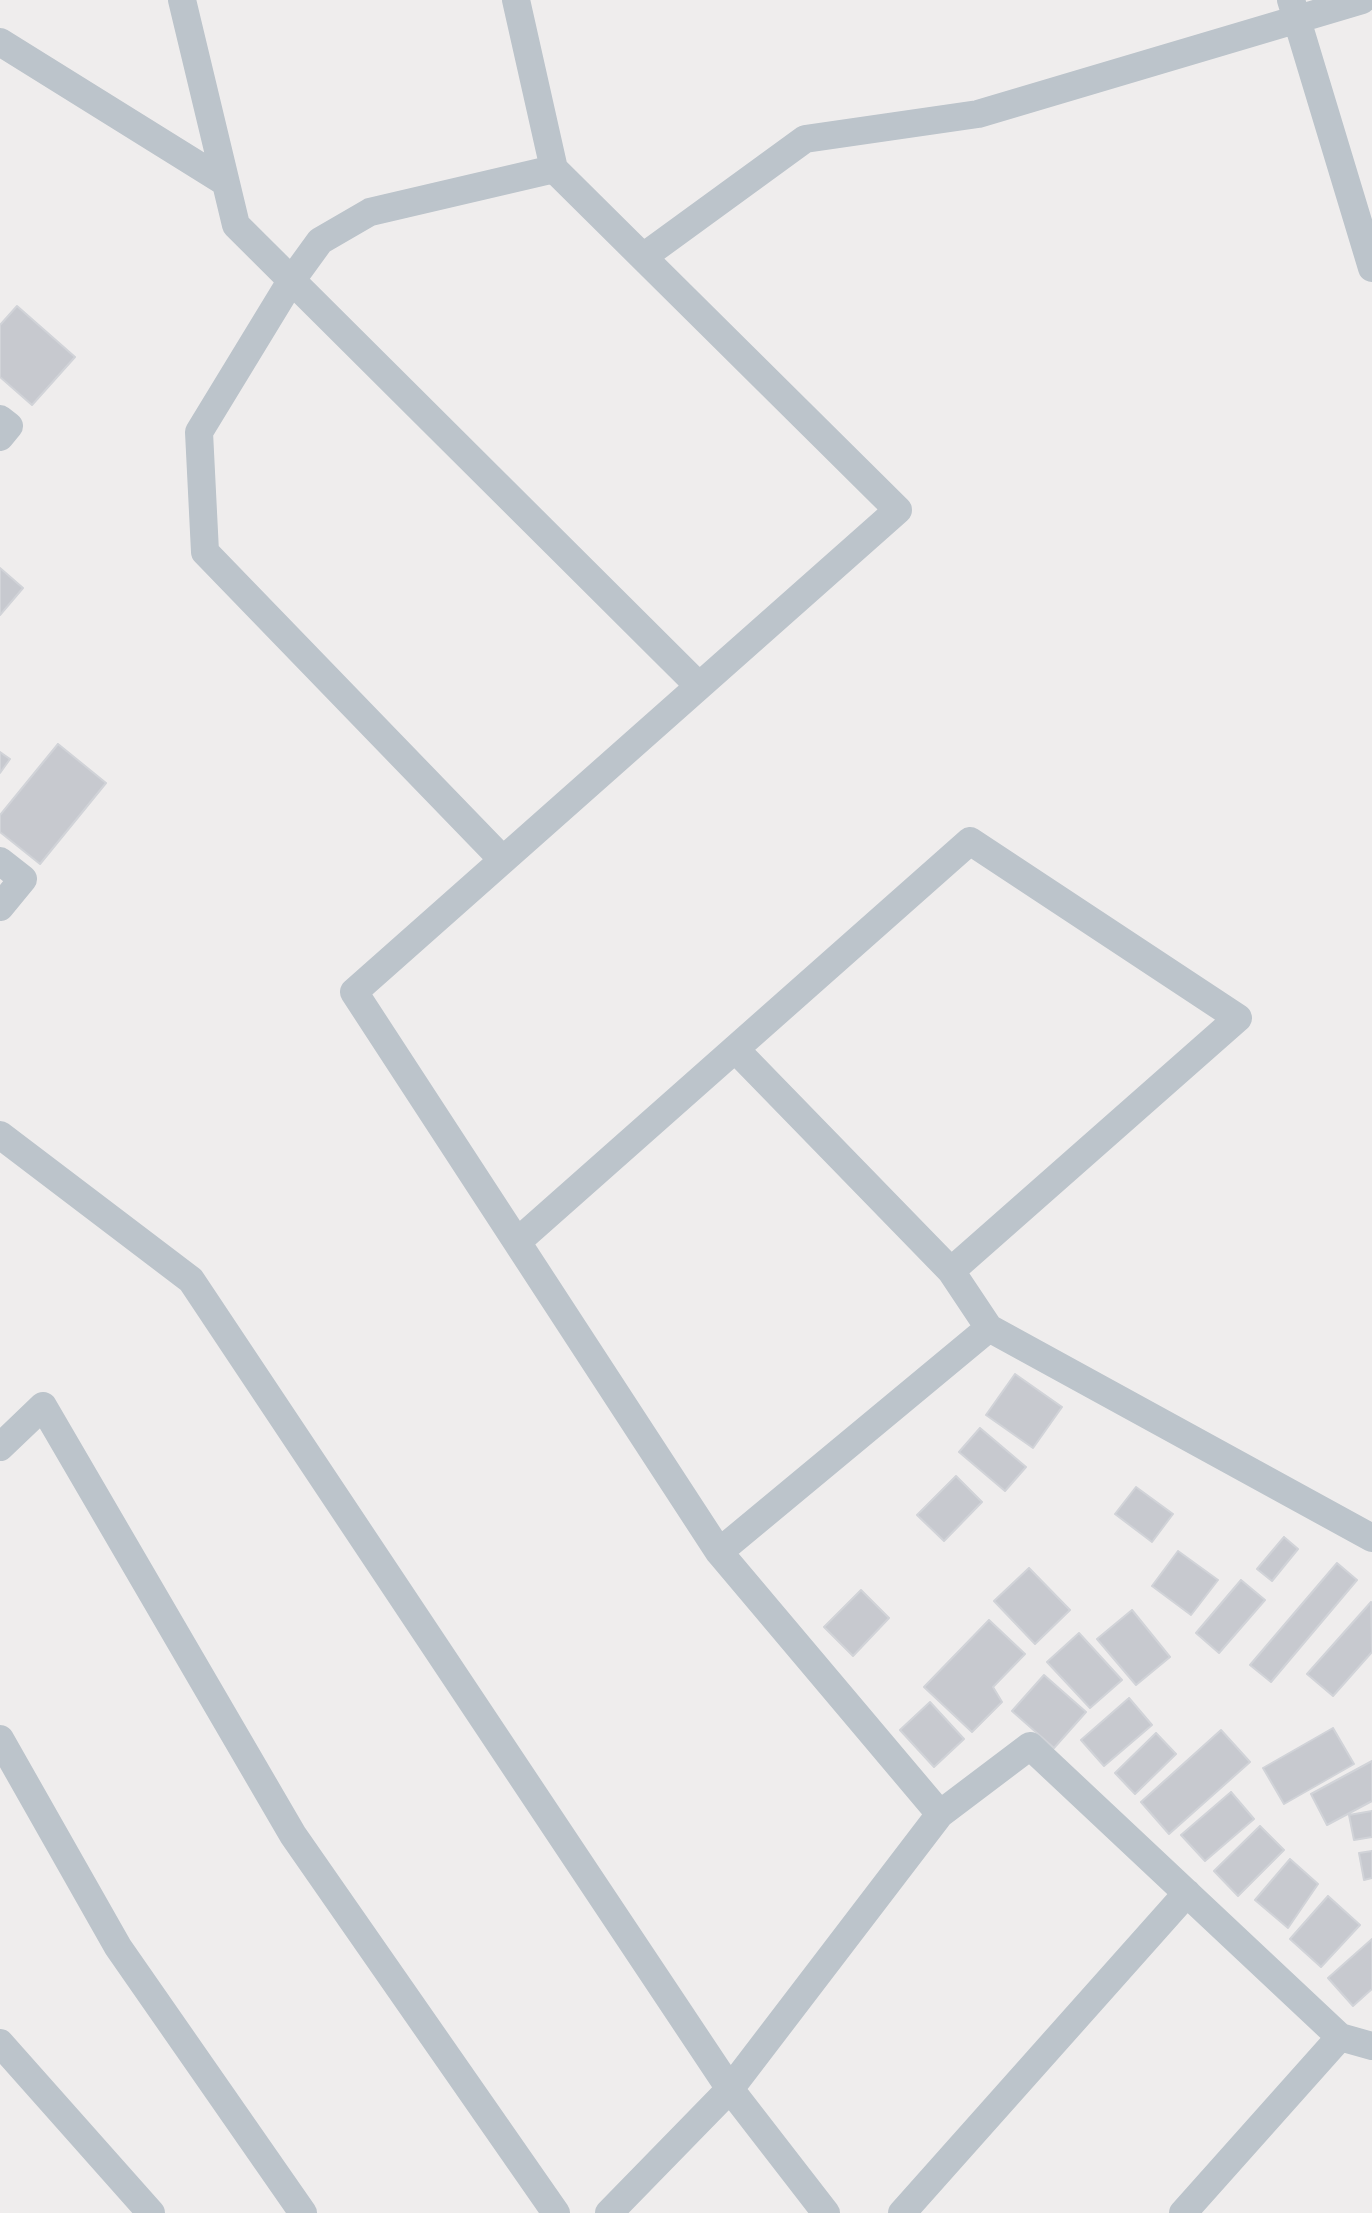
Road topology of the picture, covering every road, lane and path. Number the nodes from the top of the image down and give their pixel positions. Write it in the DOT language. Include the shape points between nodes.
graph roads {
  1 [pos="182,0"];
  2 [pos="516,0"];
  3 [pos="1362,0"];
  4 [pos="1293,10"];
  5 [pos="0,42"];
  6 [pos="554,169"];
  7 [pos="225,182"];
  8 [pos="643,257"];
  9 [pos="1372,268"];
  10 [pos="291,281"];
  11 [pos="0,419"];
  12 [pos="0,437"];
  13 [pos="699,685"];
  14 [pos="503,860"];
  15 [pos="0,861"];
  16 [pos="0,907"];
  17 [pos="735,1049"];
  18 [pos="0,1135"];
  19 [pos="517,1242"];
  20 [pos="951,1272"];
  21 [pos="989,1328"];
  22 [pos="0,1447"];
  23 [pos="1372,1538"];
  24 [pos="719,1552"];
  25 [pos="0,1739"];
  26 [pos="940,1814"];
  27 [pos="1187,1893"];
  28 [pos="1340,2037"];
  29 [pos="0,2042"];
  30 [pos="1372,2046"];
  31 [pos="730,2089"];
  32 [pos="151,2213"];
  33 [pos="303,2213"];
  34 [pos="556,2213"];
  35 [pos="609,2213"];
  36 [pos="826,2213"];
  37 [pos="901,2213"];
  38 [pos="1183,2213"];
  1 -- 7 [label="street"];
  2 -- 6 [label="street"];
  3 -- 4 [label="street"];
  4 -- 8 [label="street" via="978,114 805,139"];
  4 -- 9 [label="street"];
  5 -- 7 [label="street"];
  6 -- 8 [label="street"];
  6 -- 10 [label="street" via="370,212 320,241"];
  7 -- 10 [label="street" via="236,225"];
  8 -- 13 [label="street" via="898,510"];
  10 -- 13 [label="street"];
  10 -- 14 [label="street" via="199,432 205,552"];
  11 -- 12 [label="street" via="9,426"];
  13 -- 14 [label="street"];
  14 -- 19 [label="street" via="354,992"];
  15 -- 16 [label="street" via="23,879"];
  17 -- 19 [label="street"];
  17 -- 20 [label="street"];
  17 -- 20 [label="street" via="971,841 1238,1018"];
  18 -- 31 [label="street" via="191,1280"];
  19 -- 24 [label="street"];
  20 -- 21 [label="street"];
  21 -- 23 [label="street"];
  21 -- 24 [label="street"];
  22 -- 34 [label="street" via="43,1406 293,1835"];
  24 -- 26 [label="street"];
  25 -- 33 [label="street" via="118,1947"];
  26 -- 27 [label="street" via="1030,1746"];
  26 -- 31 [label="street"];
  27 -- 28 [label="street"];
  27 -- 37 [label="street"];
  28 -- 30 [label="street"];
  28 -- 38 [label="street"];
  29 -- 32 [label="street"];
  31 -- 35 [label="street"];
  31 -- 36 [label="street"];
}
